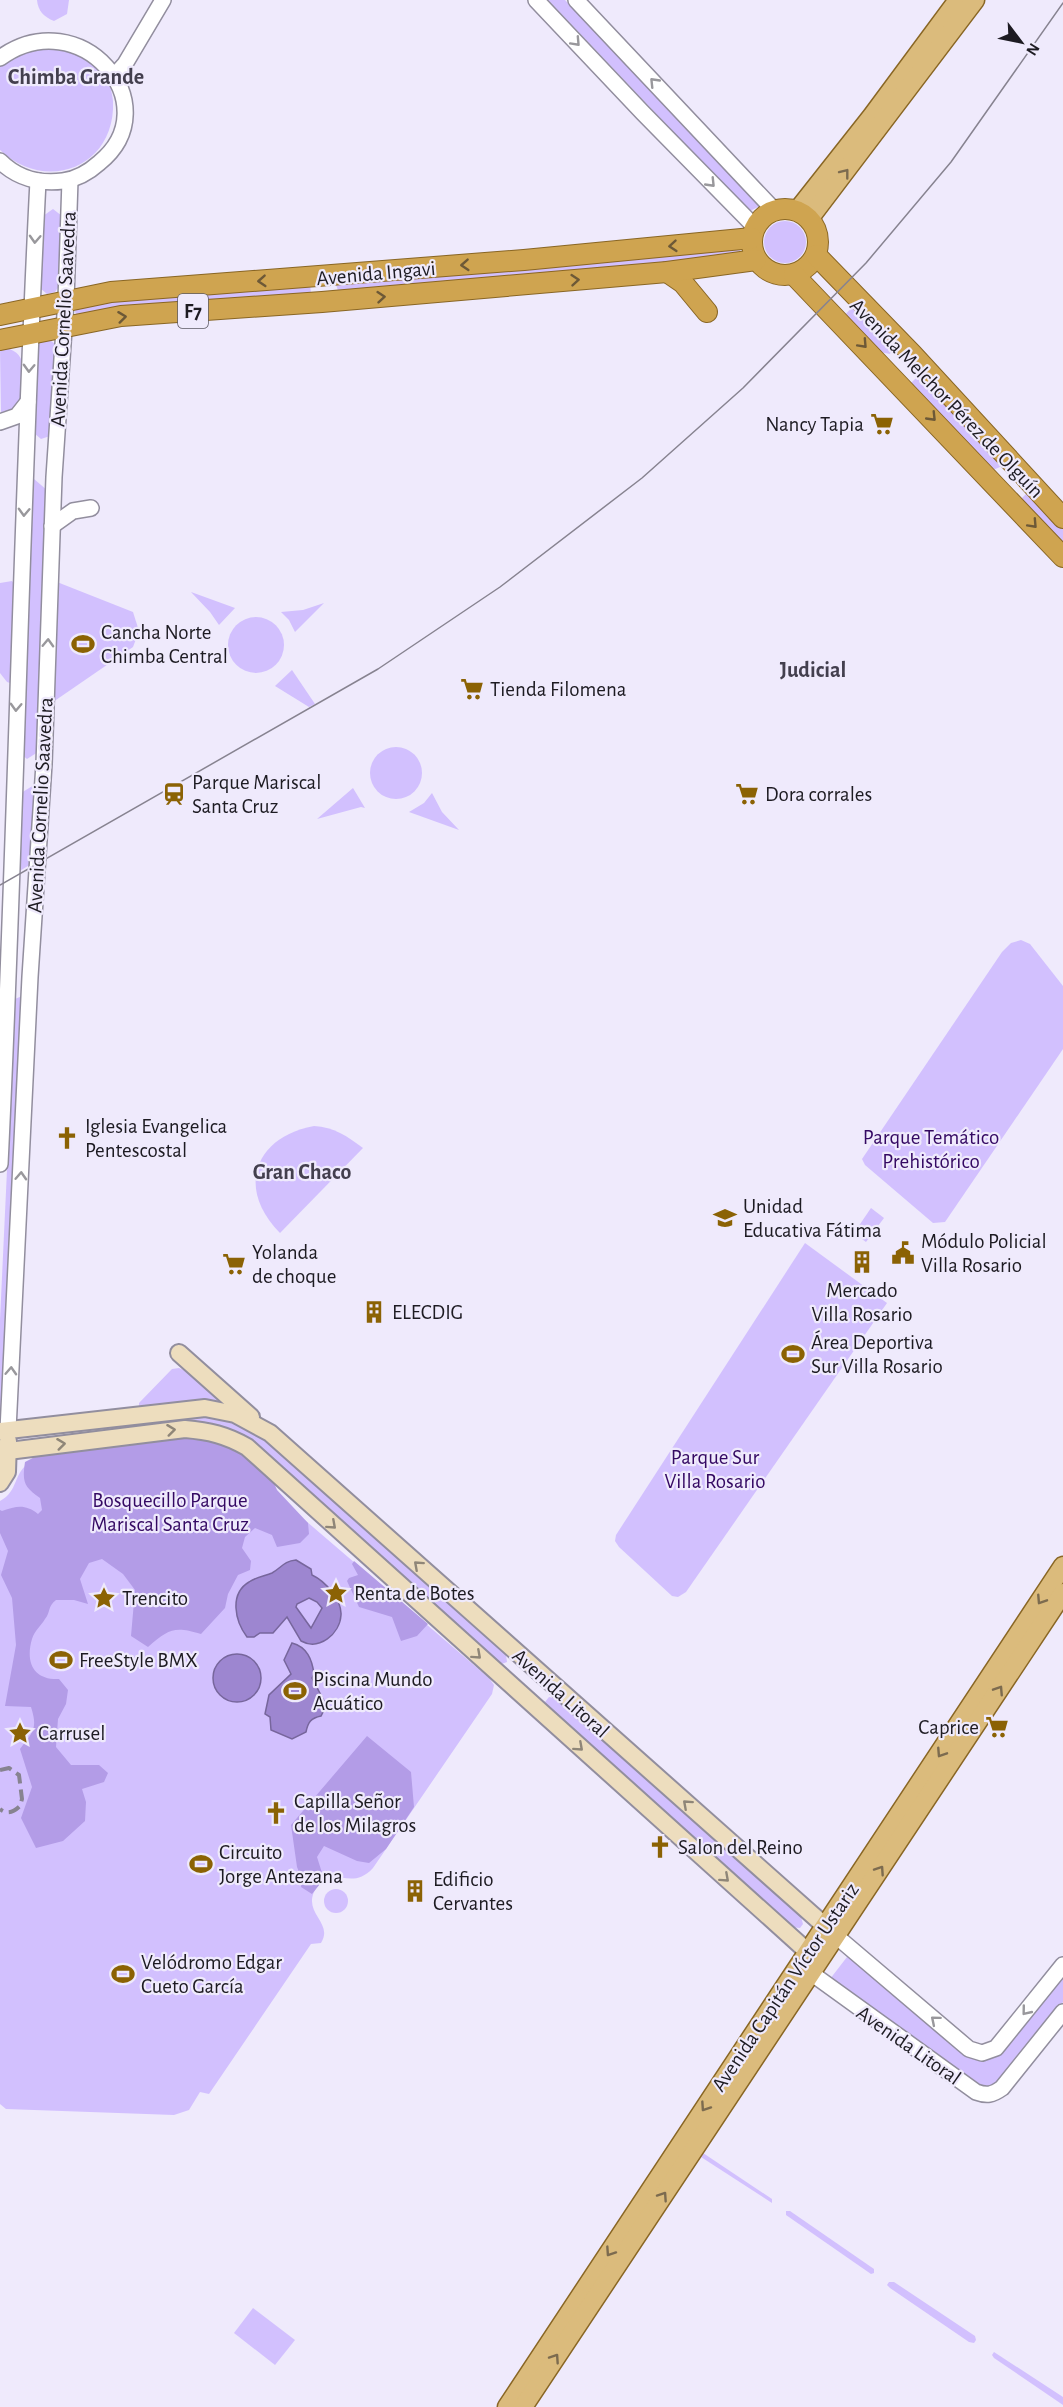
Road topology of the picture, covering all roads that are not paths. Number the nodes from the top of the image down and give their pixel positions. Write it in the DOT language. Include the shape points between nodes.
graph roads {
  1 [pos="163,0"];
  2 [pos="536,0"];
  3 [pos="576,0"];
  4 [pos="958,0"];
  5 [pos="975,0"];
  6 [pos="0,58"];
  7 [pos="116,75"];
  8 [pos="0,161"];
  9 [pos="70,180"];
  10 [pos="38,181"];
  11 [pos="774,210"];
  12 [pos="803,215"];
  13 [pos="754,232"];
  14 [pos="816,255"];
  15 [pos="756,260"];
  16 [pos="667,272"];
  17 [pos="794,274"];
  18 [pos="66,300"];
  19 [pos="31,307"];
  20 [pos="706,312"];
  21 [pos="0,315"];
  22 [pos="64,326"];
  23 [pos="30,333"];
  24 [pos="0,340"];
  25 [pos="28,402"];
  26 [pos="0,422"];
  27 [pos="91,508"];
  28 [pos="1063,518"];
  29 [pos="52,526"];
  30 [pos="1063,557"];
  31 [pos="0,814"];
  32 [pos="12,826"];
  33 [pos="0,1164"];
  34 [pos="179,1353"];
  35 [pos="4,1430"];
  36 [pos="270,1433"];
  37 [pos="4,1451"];
  38 [pos="0,1483"];
  39 [pos="1063,1566"];
  40 [pos="1063,1593"];
  41 [pos="830,1931"];
  42 [pos="806,1963"];
  43 [pos="1063,1965"];
  44 [pos="1063,2012"];
  45 [pos="507,2407"];
  46 [pos="523,2407"];
  1 -- 7 [label="street"];
  2 -- 13 [label="street, one-way"];
  11 -- 3 [label="street, one-way"];
  4 -- 12 [label="main road"];
  12 -- 5 [label="main road, one-way"];
  6 -- 7 [label="street" via="32,39 60,36 93,49"];
  7 -- 9 [label="street" via="124,97 123,122 113,149 92,170"];
  8 -- 10 [label="street" via="14,172"];
  9 -- 10 [label="street"];
  9 -- 18 [label="street, Avenida Cornelio Saavedra"];
  10 -- 19 [label="street, Avenida Cornelio Saavedra, one-way"];
  11 -- 12 [label="highway" via="786,209"];
  11 -- 13 [label="highway" via="764,216"];
  12 -- 14 [label="highway" via="818,237"];
  13 -- 15 [label="highway" via="752,250"];
  13 -- 18 [label="highway, Avenida Ingavi / F7, one-way" via="524,260 111,292"];
  14 -- 17 [label="highway" via="807,268"];
  14 -- 28 [label="highway, Avenida Melchor Pérez de Olguín"];
  15 -- 16 [label="highway, Avenida Ingavi"];
  15 -- 17 [label="highway" via="772,274"];
  16 -- 20 [label="highway" via="683,283"];
  22 -- 16 [label="highway, Avenida Ingavi / F7, one-way" via="121,316"];
  17 -- 30 [label="highway, Avenida Melchor Pérez de Olguín, one-way"];
  18 -- 19 [label="highway, Avenida Ingavi / F7"];
  18 -- 22 [label="street, Avenida Cornelio Saavedra"];
  19 -- 21 [label="highway, Avenida Ingavi / F7"];
  19 -- 23 [label="street, Avenida Cornelio Saavedra"];
  22 -- 23 [label="highway, Avenida Ingavi / F7"];
  22 -- 29 [label="street, Avenida Cornelio Saavedra"];
  23 -- 24 [label="highway, Avenida Ingavi / F7"];
  23 -- 25 [label="street, Avenida Cornelio Saavedra, one-way"];
  25 -- 26 [label="street" via="17,416"];
  25 -- 32 [label="street, Avenida Cornelio Saavedra, one-way"];
  27 -- 29 [label="street" via="73,511"];
  35 -- 29 [label="street, Avenida Cornelio Saavedra, one-way" via="44,764"];
  31 -- 32 [label="street"];
  32 -- 33 [label="street, Avenida Cornelio Saavedra"];
  34 -- 36 [label="main road"];
  35 -- 36 [label="main road, Avenida Litoral" via="205,1408 235,1414"];
  35 -- 37 [label="main road"];
  41 -- 36 [label="main road, Avenida Litoral, one-way"];
  37 -- 38 [label="main road" via="7,1472"];
  37 -- 42 [label="main road, Avenida Litoral, one-way" via="185,1429 210,1431 247,1447"];
  39 -- 41 [label="main road, Avenida Capitán Víctor Ustariz, one-way"];
  41 -- 40 [label="main road, Avenida Capitán Víctor Ustariz, one-way"];
  41 -- 42 [label="main road, Avenida Capitán Víctor Ustariz"];
  43 -- 41 [label="street, Avenida Litoral, one-way" via="996,2048 982,2053 969,2049"];
  42 -- 44 [label="street, Avenida Litoral" via="984,2095 993,2095 1002,2088"];
  42 -- 45 [label="main road, Avenida Capitán Víctor Ustariz, one-way"];
  46 -- 42 [label="main road, Avenida Capitán Víctor Ustariz, one-way"];
}
